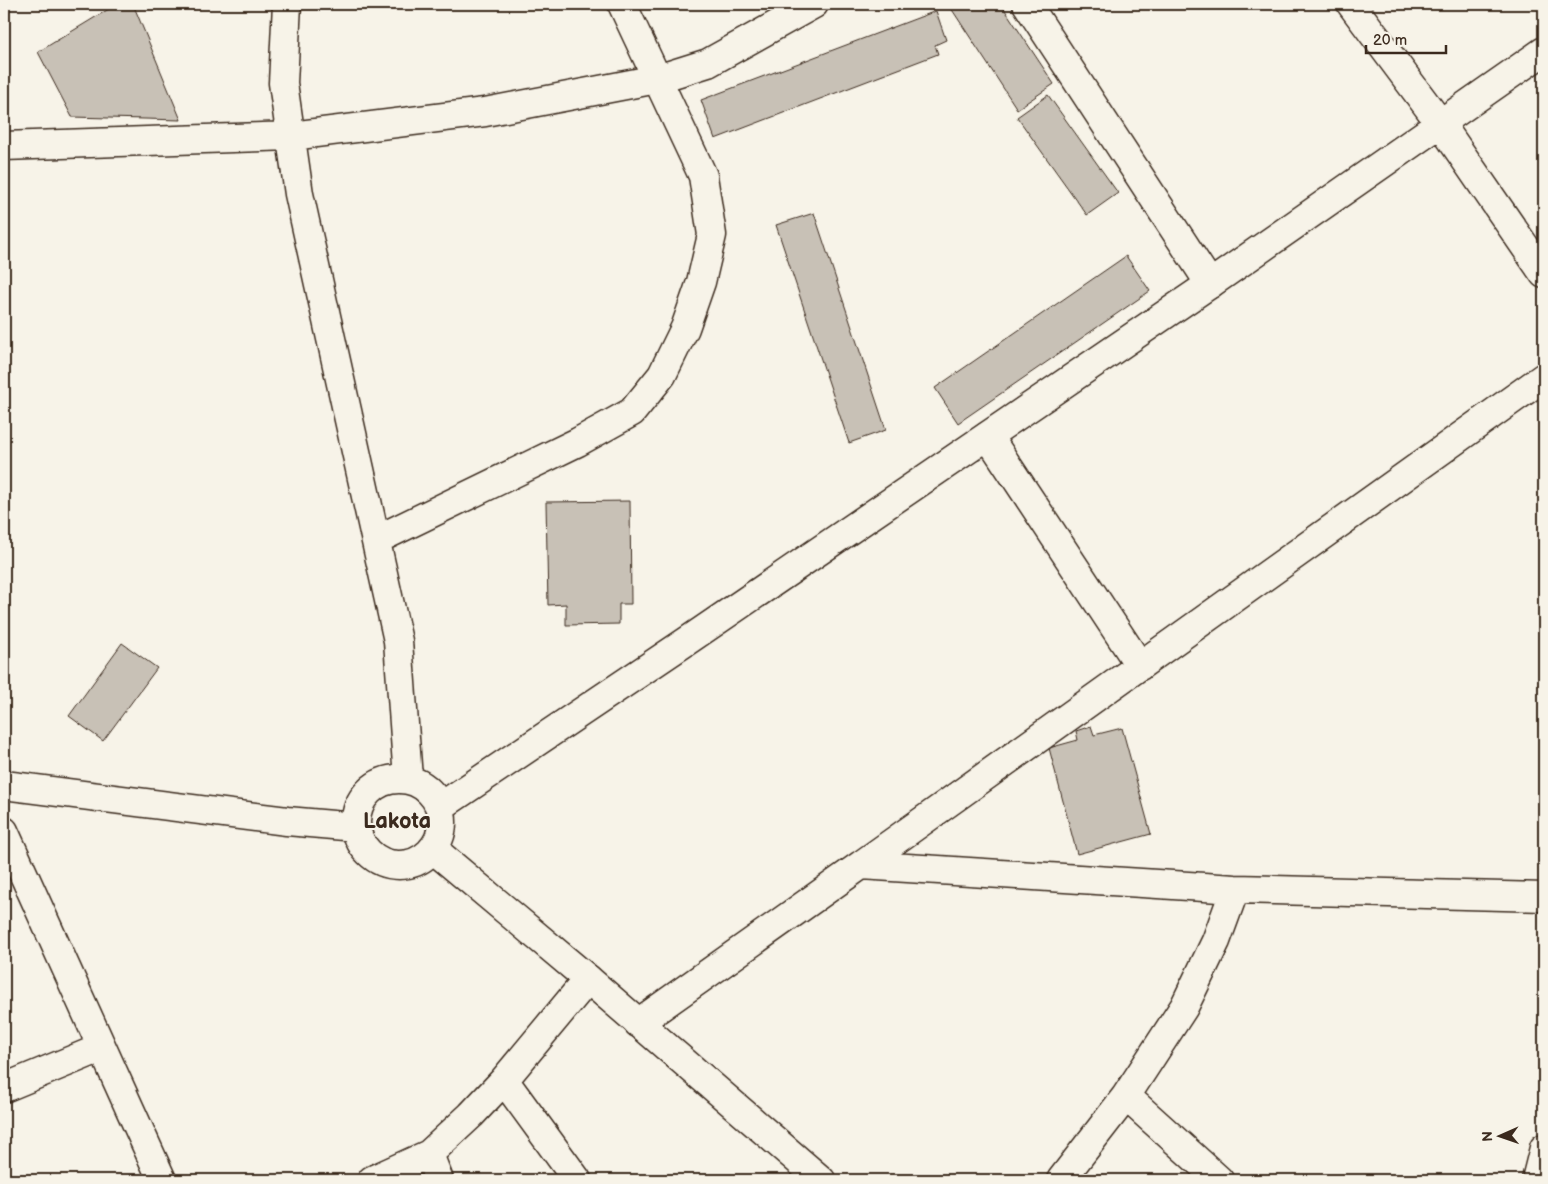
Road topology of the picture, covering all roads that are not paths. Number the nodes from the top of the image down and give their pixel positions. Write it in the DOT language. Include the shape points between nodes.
graph roads {
  1 [pos="286,4"];
  2 [pos="622,4"];
  3 [pos="814,4"];
  4 [pos="1026,4"];
  5 [pos="1351,4"];
  6 [pos="1544,50"];
  7 [pos="657,79"];
  8 [pos="1440,123"];
  9 [pos="291,136"];
  10 [pos="4,146"];
  11 [pos="1544,274"];
  12 [pos="1210,284"];
  13 [pos="1544,377"];
  14 [pos="988,436"];
  15 [pos="376,540"];
  16 [pos="1140,666"];
  17 [pos="408,779"];
  18 [pos="4,786"];
  19 [pos="440,807"];
  20 [pos="356,827"];
  21 [pos="4,831"];
  22 [pos="433,849"];
  23 [pos="861,865"];
  24 [pos="1235,889"];
  25 [pos="1544,897"];
  26 [pos="588,979"];
  27 [pos="638,1022"];
  28 [pos="101,1048"];
  29 [pos="504,1080"];
  30 [pos="4,1088"];
  31 [pos="1126,1096"];
  32 [pos="1544,1148"];
  33 [pos="429,1154"];
  34 [pos="162,1180"];
  35 [pos="372,1180"];
  36 [pos="439,1180"];
  37 [pos="577,1180"];
  38 [pos="821,1180"];
  39 [pos="1061,1180"];
  40 [pos="1219,1180"];
  41 [pos="1536,1180"];
  1 -- 9 [label="street" via="283,83"];
  2 -- 7 [label="street"];
  3 -- 7 [label="street" via="708,63"];
  4 -- 12 [label="street"];
  5 -- 8 [label="street"];
  6 -- 8 [label="street"];
  7 -- 9 [label="street" via="484,112"];
  7 -- 15 [label="street" via="703,176 712,235 701,282 685,328 662,375 632,412 578,442"];
  8 -- 11 [label="street"];
  8 -- 12 [label="street"];
  9 -- 10 [label="street"];
  9 -- 15 [label="street" via="301,202"];
  12 -- 14 [label="street"];
  13 -- 16 [label="street"];
  14 -- 16 [label="street"];
  14 -- 19 [label="street"];
  15 -- 17 [label="street" via="398,640"];
  16 -- 23 [label="street"];
  17 -- 19 [label="street" via="427,789"];
  17 -- 20 [label="street" via="385,780 366,793 356,815"];
  18 -- 20 [label="street"];
  19 -- 22 [label="street" via="440,836"];
  20 -- 22 [label="street" via="366,850 387,864 412,864"];
  21 -- 28 [label="street"];
  22 -- 26 [label="street"];
  23 -- 24 [label="street"];
  23 -- 27 [label="street"];
  24 -- 25 [label="street"];
  24 -- 31 [label="street" via="1216,941 1184,1008"];
  26 -- 27 [label="street"];
  26 -- 29 [label="street"];
  27 -- 38 [label="street"];
  28 -- 30 [label="street"];
  28 -- 34 [label="street"];
  29 -- 33 [label="street"];
  29 -- 37 [label="street"];
  31 -- 39 [label="street"];
  31 -- 40 [label="street"];
  32 -- 41 [label="street"];
  33 -- 35 [label="street"];
  33 -- 36 [label="street"];
}
